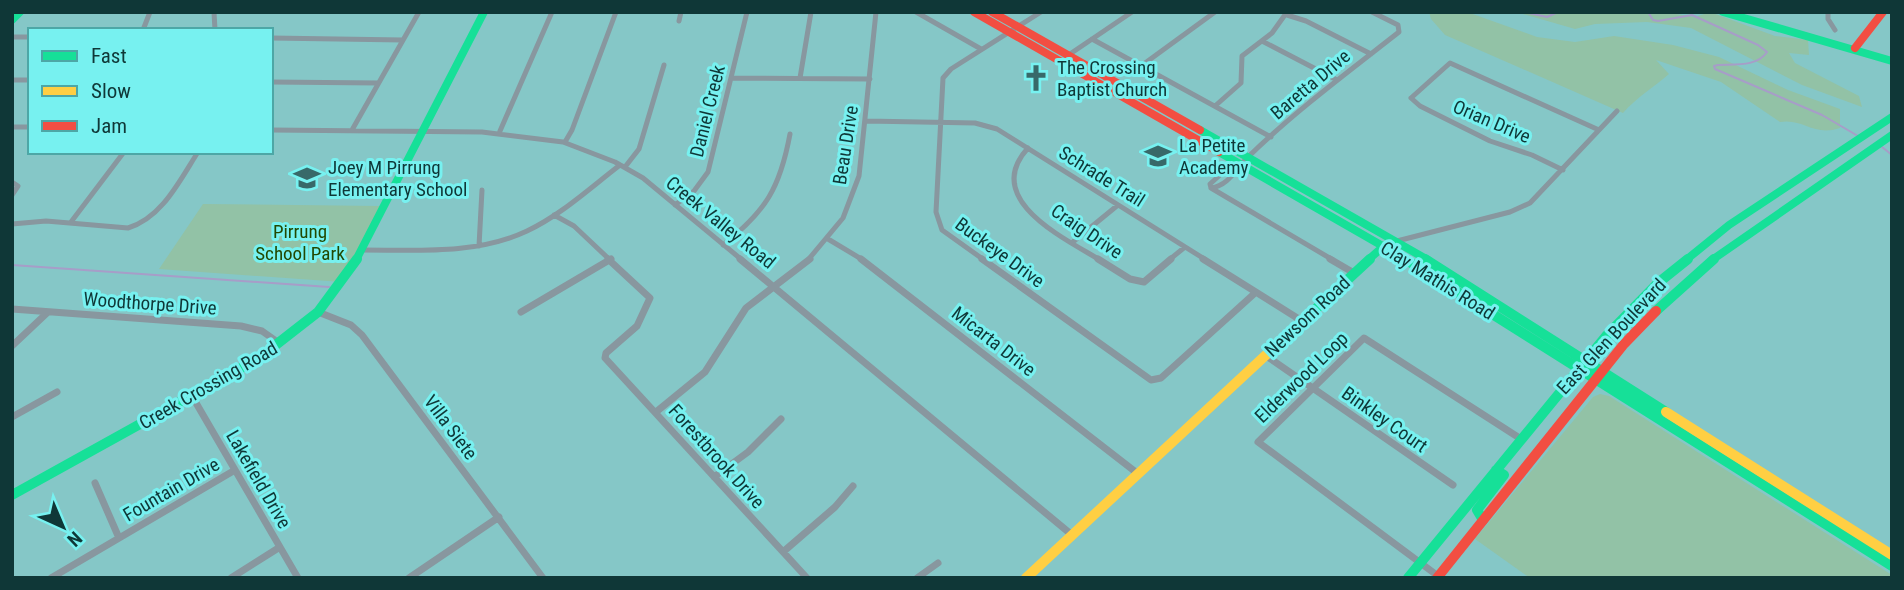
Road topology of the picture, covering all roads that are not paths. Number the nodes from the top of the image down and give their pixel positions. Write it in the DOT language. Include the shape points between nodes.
graph roads {
  1 [pos="20,12"];
  2 [pos="419,12"];
  3 [pos="484,12"];
  4 [pos="552,12"];
  5 [pos="616,12"];
  6 [pos="681,12"];
  7 [pos="747,12"];
  8 [pos="811,12"];
  9 [pos="876,12"];
  10 [pos="916,12"];
  11 [pos="974,12"];
  12 [pos="992,12"];
  13 [pos="1041,12"];
  14 [pos="1132,12"];
  15 [pos="1215,12"];
  16 [pos="1372,12"];
  17 [pos="1723,12"];
  18 [pos="1828,12"];
  19 [pos="1883,12"];
  20 [pos="1287,14"];
  21 [pos="12,20"];
  22 [pos="679,20"];
  23 [pos="1018,27"];
  24 [pos="1835,30"];
  25 [pos="1009,32"];
  26 [pos="273,38"];
  27 [pos="403,40"];
  28 [pos="1092,40"];
  29 [pos="1262,41"];
  30 [pos="981,49"];
  31 [pos="1859,50"];
  32 [pos="1371,54"];
  33 [pos="1069,55"];
  34 [pos="1059,61"];
  35 [pos="1892,63"];
  36 [pos="664,65"];
  37 [pos="1141,66"];
  38 [pos="800,78"];
  39 [pos="731,79"];
  40 [pos="870,79"];
  41 [pos="1337,80"];
  42 [pos="273,82"];
  43 [pos="378,83"];
  44 [pos="1215,106"];
  45 [pos="1617,111"];
  46 [pos="1892,117"];
  47 [pos="28,120"];
  48 [pos="866,121"];
  49 [pos="939,122"];
  50 [pos="1188,122"];
  51 [pos="1482,126"];
  52 [pos="12,127"];
  53 [pos="22,127"];
  54 [pos="28,127"];
  55 [pos="1179,129"];
  56 [pos="273,130"];
  57 [pos="352,130"];
  58 [pos="1599,130"];
  59 [pos="424,131"];
  60 [pos="500,131"];
  61 [pos="1475,133"];
  62 [pos="790,134"];
  63 [pos="1892,135"];
  64 [pos="1271,138"];
  65 [pos="565,142"];
  66 [pos="1028,148"];
  67 [pos="123,154"];
  68 [pos="197,154"];
  69 [pos="1249,156"];
  70 [pos="1240,164"];
  71 [pos="623,166"];
  72 [pos="1563,170"];
  73 [pos="1221,175"];
  74 [pos="1229,179"];
  75 [pos="12,182"];
  76 [pos="1211,188"];
  77 [pos="482,190"];
  78 [pos="12,195"];
  79 [pos="1773,198"];
  80 [pos="675,205"];
  81 [pos="1118,205"];
  82 [pos="1787,207"];
  83 [pos="554,215"];
  84 [pos="72,222"];
  85 [pos="12,224"];
  86 [pos="828,239"];
  87 [pos="1074,241"];
  88 [pos="1397,242"];
  89 [pos="723,244"];
  90 [pos="1383,245"];
  91 [pos="479,246"];
  92 [pos="1185,247"];
  93 [pos="362,250"];
  94 [pos="611,259"];
  95 [pos="1354,273"];
  96 [pos="774,286"];
  97 [pos="1255,293"];
  98 [pos="12,309"];
  99 [pos="48,312"];
  100 [pos="318,312"];
  101 [pos="521,312"];
  102 [pos="1302,321"];
  103 [pos="281,344"];
  104 [pos="12,346"];
  105 [pos="1265,355"];
  106 [pos="1585,361"];
  107 [pos="1578,369"];
  108 [pos="1602,371"];
  109 [pos="1595,380"];
  110 [pos="1313,388"];
  111 [pos="57,392"];
  112 [pos="191,396"];
  113 [pos="656,412"];
  114 [pos="12,416"];
  115 [pos="781,419"];
  116 [pos="1521,439"];
  117 [pos="235,470"];
  118 [pos="1496,470"];
  119 [pos="1138,473"];
  120 [pos="714,477"];
  121 [pos="95,483"];
  122 [pos="1453,485"];
  123 [pos="853,486"];
  124 [pos="14,490"];
  125 [pos="499,517"];
  126 [pos="1483,520"];
  127 [pos="1072,535"];
  128 [pos="119,538"];
  129 [pos="280,547"];
  130 [pos="783,552"];
  131 [pos="1892,555"];
  132 [pos="1421,562"];
  133 [pos="938,563"];
  134 [pos="1892,566"];
  135 [pos="1438,577"];
  136 [pos="51,578"];
  137 [pos="231,578"];
  138 [pos="298,578"];
  139 [pos="409,578"];
  140 [pos="543,578"];
  141 [pos="807,578"];
  142 [pos="917,578"];
  143 [pos="1026,578"];
  144 [pos="1408,578"];
  1 -- 21 [label="main road"];
  2 -- 27 [label="street"];
  3 -- 59 [label="main road, Creek Crossing Road"];
  4 -- 60 [label="street"];
  5 -- 65 [label="street"];
  6 -- 22 [label="street"];
  7 -- 39 [label="street, Daniel Creek"];
  8 -- 38 [label="street"];
  9 -- 40 [label="street, Beau Drive"];
  10 -- 30 [label="street"];
  11 -- 25 [label="main road, Clay Mathis Road"];
  12 -- 23 [label="main road, Clay Mathis Road"];
  13 -- 23 [label="street, Buckeye Drive"];
  14 -- 28 [label="street"];
  15 -- 37 [label="street"];
  16 -- 32 [label="street, Baretta Drive" via="1399,32"];
  17 -- 31 [label="main road"];
  18 -- 24 [label="street"];
  19 -- 31 [label="main road"];
  20 -- 29 [label="street"];
  20 -- 32 [label="street"];
  23 -- 25 [label="street, Buckeye Drive"];
  23 -- 33 [label="main road, Clay Mathis Road"];
  25 -- 30 [label="street, Buckeye Drive"];
  25 -- 34 [label="main road, Clay Mathis Road"];
  26 -- 27 [label="street"];
  27 -- 43 [label="street"];
  28 -- 33 [label="street"];
  28 -- 37 [label="street"];
  29 -- 41 [label="street"];
  29 -- 44 [label="street" via="1242,56 1237,89"];
  30 -- 49 [label="street, Buckeye Drive" via="943,78"];
  31 -- 35 [label="main road"];
  32 -- 41 [label="street, Baretta Drive"];
  33 -- 34 [label="street"];
  33 -- 50 [label="main road, Clay Mathis Road"];
  34 -- 55 [label="main road, Clay Mathis Road"];
  36 -- 71 [label="street" via="639,149"];
  37 -- 44 [label="street"];
  38 -- 39 [label="street"];
  38 -- 40 [label="street"];
  39 -- 80 [label="street, Daniel Creek" via="708,172 698,187"];
  40 -- 48 [label="street, Beau Drive"];
  41 -- 64 [label="street, Baretta Drive"];
  42 -- 43 [label="street"];
  43 -- 57 [label="street"];
  44 -- 64 [label="street"];
  45 -- 58 [label="street"];
  46 -- 79 [label="main road, East Glen Boulevard"];
  47 -- 53 [label="street"];
  48 -- 49 [label="street, Schrade Trail"];
  48 -- 86 [label="street, Beau Drive" via="855,189"];
  49 -- 66 [label="street, Schrade Trail" via="987,125"];
  49 -- 97 [label="street, Buckeye Drive" via="936,212 942,230 1143,376 1161,378"];
  50 -- 55 [label="main road"];
  50 -- 69 [label="main road, Clay Mathis Road"];
  51 -- 61 [label="street"];
  52 -- 53 [label="street"];
  53 -- 54 [label="street"];
  55 -- 70 [label="main road, Clay Mathis Road"];
  56 -- 57 [label="street, Creek Valley Road"];
  57 -- 59 [label="street, Creek Valley Road"];
  58 -- 61 [label="street, Orian Drive" via="1450,63 1411,98"];
  58 -- 72 [label="street"];
  59 -- 60 [label="street, Creek Valley Road"];
  59 -- 93 [label="main road, Creek Crossing Road"];
  60 -- 65 [label="street, Creek Valley Road"];
  61 -- 72 [label="street, Orian Drive"];
  62 -- 89 [label="street" via="775,193 754,219"];
  63 -- 82 [label="main road, East Glen Boulevard"];
  64 -- 69 [label="street, Baretta Drive"];
  65 -- 71 [label="street, Creek Valley Road"];
  66 -- 81 [label="street, Schrade Trail"];
  66 -- 87 [label="street, Craig Drive" via="1014,169 1018,200"];
  67 -- 84 [label="street"];
  68 -- 84 [label="street" via="145,223 128,228"];
  69 -- 70 [label="street, Baretta Drive"];
  69 -- 88 [label="main road, Clay Mathis Road"];
  70 -- 73 [label="street, Baretta Drive" via="1231,165"];
  70 -- 74 [label="street, Baretta Drive"];
  70 -- 90 [label="main road, Clay Mathis Road"];
  71 -- 80 [label="street, Creek Valley Road"];
  71 -- 83 [label="street"];
  72 -- 88 [label="street" via="1530,203 1510,212"];
  73 -- 74 [label="street"];
  73 -- 76 [label="street, Baretta Drive"];
  74 -- 76 [label="street, Baretta Drive"];
  75 -- 78 [label="street" via="18,186"];
  76 -- 95 [label="street"];
  77 -- 91 [label="street"];
  79 -- 82 [label="main road"];
  79 -- 106 [label="main road, East Glen Boulevard" via="1729,225 1658,283"];
  80 -- 89 [label="street, Creek Valley Road"];
  81 -- 87 [label="street"];
  81 -- 92 [label="street, Schrade Trail"];
  82 -- 108 [label="main road, East Glen Boulevard" via="1722,251 1676,290"];
  83 -- 91 [label="street" via="519,234"];
  83 -- 94 [label="street" via="575,226"];
  84 -- 85 [label="street"];
  86 -- 96 [label="street, Beau Drive" via="807,262"];
  86 -- 119 [label="street, Micarta Drive" via="872,267"];
  87 -- 92 [label="street, Craig Drive" via="1141,283"];
  88 -- 90 [label="main road"];
  88 -- 106 [label="main road, Clay Mathis Road"];
  89 -- 96 [label="street, Creek Valley Road"];
  90 -- 95 [label="main road, Newsom Road"];
  90 -- 107 [label="main road, Clay Mathis Road"];
  91 -- 93 [label="street"];
  92 -- 97 [label="street, Schrade Trail"];
  93 -- 100 [label="main road, Creek Crossing Road" via="346,279"];
  94 -- 101 [label="street"];
  94 -- 113 [label="street, Forestbrook Drive" via="650,301 637,326 604,356"];
  95 -- 102 [label="main road, Newsom Road"];
  96 -- 113 [label="street, Beau Drive" via="741,313 705,372"];
  96 -- 127 [label="street, Creek Valley Road"];
  97 -- 102 [label="street, Schrade Trail"];
  98 -- 99 [label="street, Woodthorpe Drive"];
  99 -- 103 [label="street, Woodthorpe Drive" via="241,326 262,331"];
  99 -- 104 [label="street"];
  100 -- 103 [label="main road, Creek Crossing Road"];
  100 -- 125 [label="street, Villa Siete" via="362,335"];
  102 -- 105 [label="main road, Newsom Road"];
  103 -- 112 [label="main road, Creek Crossing Road"];
  105 -- 110 [label="street, Binkley Court"];
  105 -- 119 [label="main road, Newsom Road"];
  106 -- 107 [label="main road, East Glen Boulevard"];
  106 -- 108 [label="main road, Clay Mathis Road"];
  107 -- 109 [label="main road, Clay Mathis Road"];
  107 -- 116 [label="main road, East Glen Boulevard"];
  108 -- 109 [label="main road, East Glen Boulevard"];
  108 -- 131 [label="main road, Clay Mathis Road"];
  109 -- 126 [label="main road, East Glen Boulevard"];
  109 -- 134 [label="main road, Clay Mathis Road"];
  110 -- 116 [label="street, Elderwood Loop" via="1364,338"];
  110 -- 122 [label="street, Binkley Court"];
  110 -- 132 [label="street, Elderwood Loop" via="1258,442"];
  111 -- 114 [label="street"];
  112 -- 117 [label="street, Lakefield Drive"];
  112 -- 124 [label="main road, Creek Crossing Road"];
  113 -- 120 [label="street, Forestbrook Drive"];
  115 -- 120 [label="street"];
  116 -- 118 [label="main road, East Glen Boulevard"];
  117 -- 128 [label="street, Fountain Drive"];
  117 -- 129 [label="street, Lakefield Drive"];
  118 -- 126 [label="main road" via="1504,475 1477,510"];
  118 -- 132 [label="main road, East Glen Boulevard"];
  119 -- 127 [label="main road, Newsom Road"];
  120 -- 130 [label="street, Forestbrook Drive"];
  121 -- 128 [label="street"];
  123 -- 130 [label="street"];
  125 -- 139 [label="street"];
  125 -- 140 [label="street, Villa Siete"];
  126 -- 135 [label="main road, East Glen Boulevard"];
  127 -- 143 [label="main road, Newsom Road"];
  128 -- 136 [label="street, Fountain Drive"];
  129 -- 137 [label="street"];
  129 -- 138 [label="street, Lakefield Drive"];
  130 -- 141 [label="street, Forestbrook Drive"];
  132 -- 135 [label="street, Elderwood Loop"];
  132 -- 144 [label="main road, East Glen Boulevard"];
  133 -- 142 [label="street"];
}
